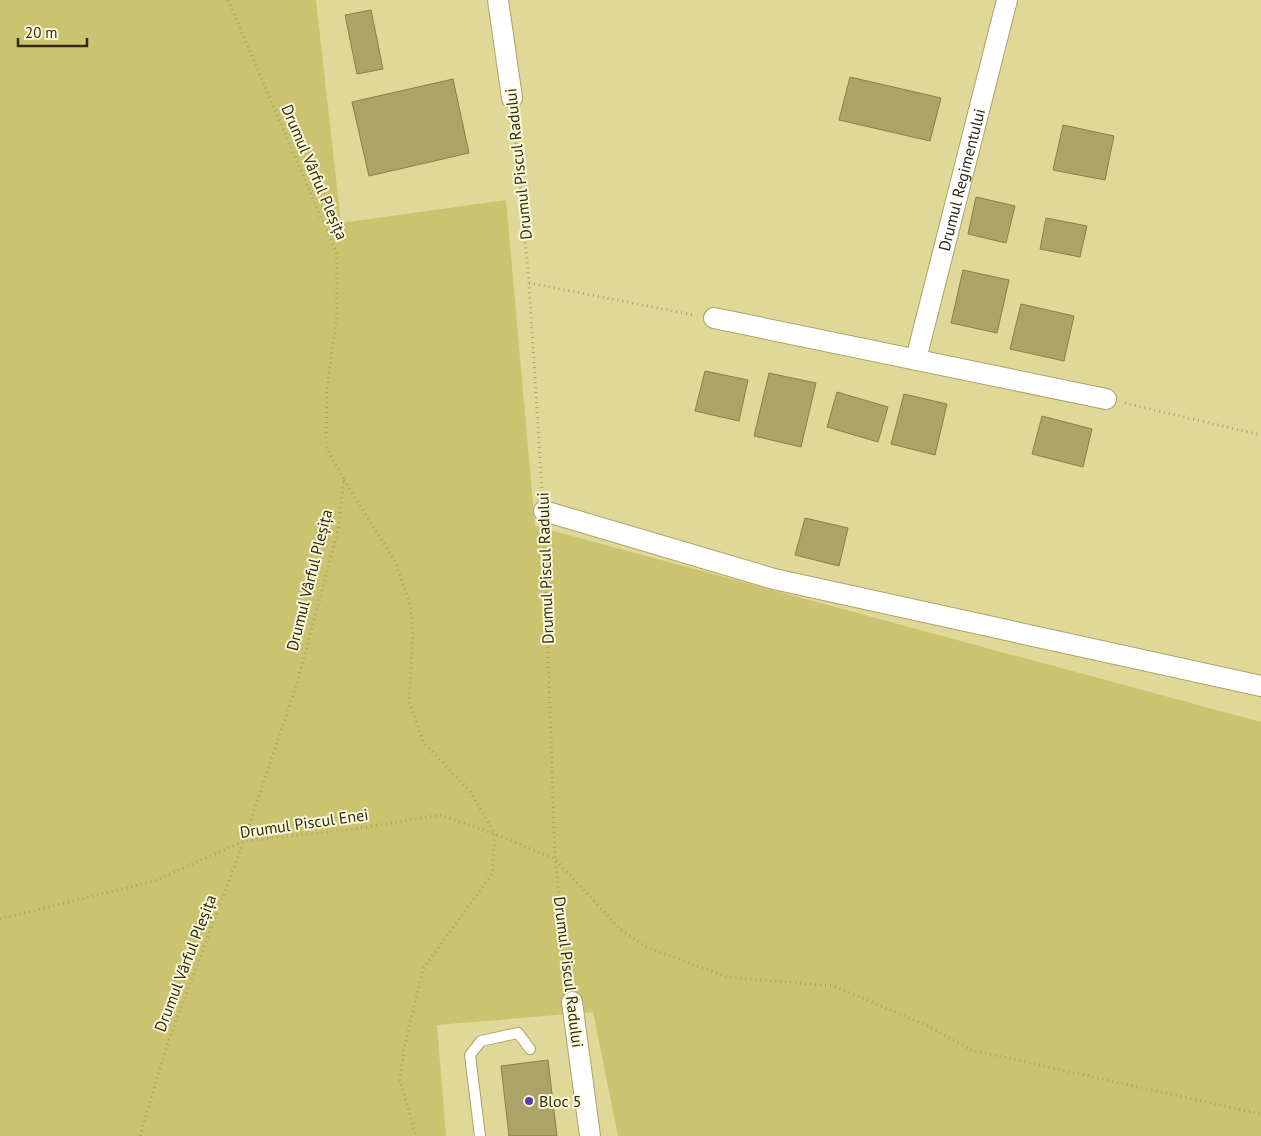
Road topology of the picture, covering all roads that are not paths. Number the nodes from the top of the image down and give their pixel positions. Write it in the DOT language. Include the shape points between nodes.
graph roads {
  1 [pos="498,0"];
  2 [pos="1007,0"];
  3 [pos="512,98"];
  4 [pos="714,318"];
  5 [pos="916,359"];
  6 [pos="1106,399"];
  7 [pos="544,511"];
  8 [pos="1261,686"];
  9 [pos="572,1002"];
  10 [pos="530,1049"];
  11 [pos="480,1136"];
  12 [pos="590,1136"];
  1 -- 3 [label="street, Drumul Piscul Radului"];
  2 -- 5 [label="street, Drumul Regimentului"];
  4 -- 5 [label="street"];
  5 -- 6 [label="street"];
  7 -- 8 [label="street" via="774,579"];
  9 -- 12 [label="street, Drumul Piscul Radului"];
  10 -- 11 [label="lane" via="518,1034 481,1041 470,1055"];
}
